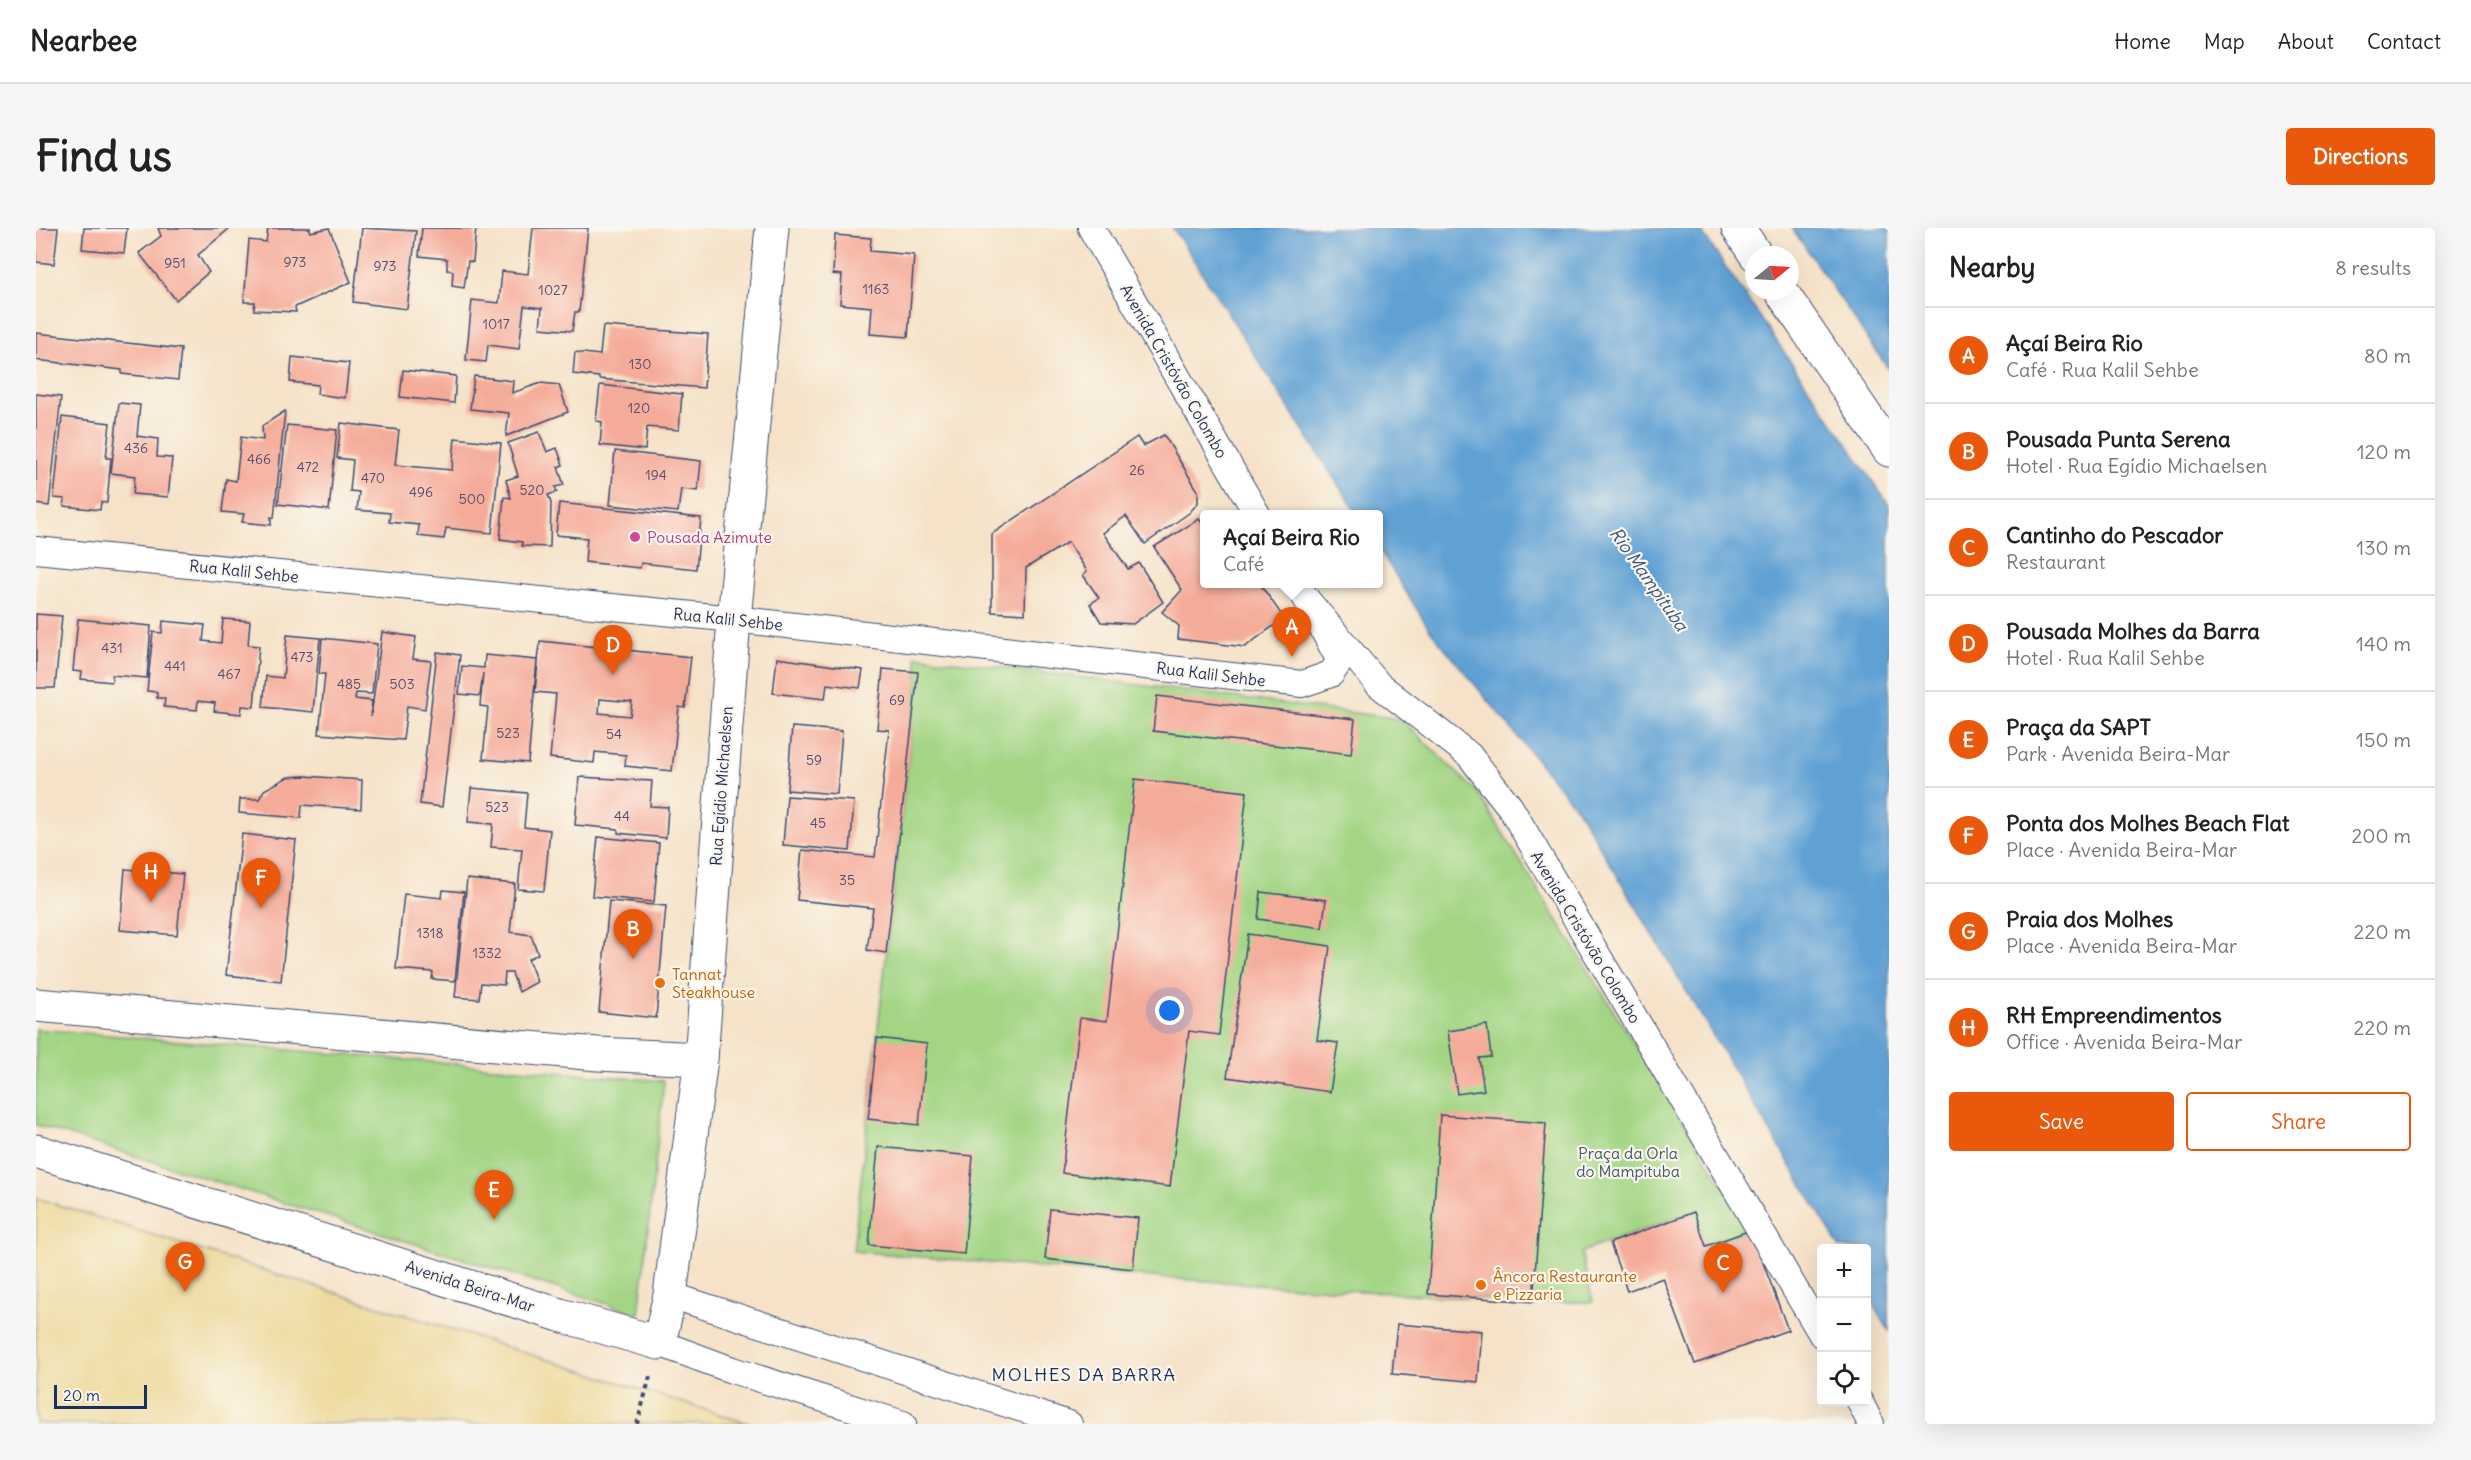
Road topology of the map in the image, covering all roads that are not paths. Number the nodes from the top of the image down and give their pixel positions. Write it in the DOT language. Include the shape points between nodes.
graph roads {
  1 [pos="772,228"];
  2 [pos="1091,228"];
  3 [pos="1738,228"];
  4 [pos="1750,246"];
  5 [pos="1787,300"];
  6 [pos="1889,450"];
  7 [pos="1255,510"];
  8 [pos="36,550"];
  9 [pos="1302,592"];
  10 [pos="734,619"];
  11 [pos="36,1005"];
  12 [pos="701,1059"];
  13 [pos="36,1151"];
  14 [pos="670,1295"];
  15 [pos="1817,1328"];
  16 [pos="659,1343"];
  17 [pos="1862,1406"];
  18 [pos="903,1424"];
  19 [pos="1069,1424"];
  20 [pos="1871,1424"];
  1 -- 10 [label="street, Rua Egídio Michaelsen"];
  2 -- 7 [label="street, Avenida Cristóvão Colombo"];
  3 -- 4 [label="street"];
  5 -- 6 [label="street"];
  8 -- 10 [label="street, Rua Kalil Sehbe"];
  9 -- 10 [label="street, Rua Kalil Sehbe" via="1340,661 1331,674 1302,684"];
  9 -- 15 [label="street, Avenida Cristóvão Colombo" via="1379,685 1469,755 1510,807"];
  10 -- 12 [label="street, Rua Egídio Michaelsen"];
  11 -- 12 [label="street" via="575,1053"];
  12 -- 14 [label="street, Rua Egídio Michaelsen"];
  13 -- 16 [label="street, Avenida Beira-Mar"];
  14 -- 16 [label="street, Rua Egídio Michaelsen"];
  14 -- 19 [label="street"];
  16 -- 18 [label="street, Avenida Beira-Mar"];
  17 -- 20 [label="street"];
}
